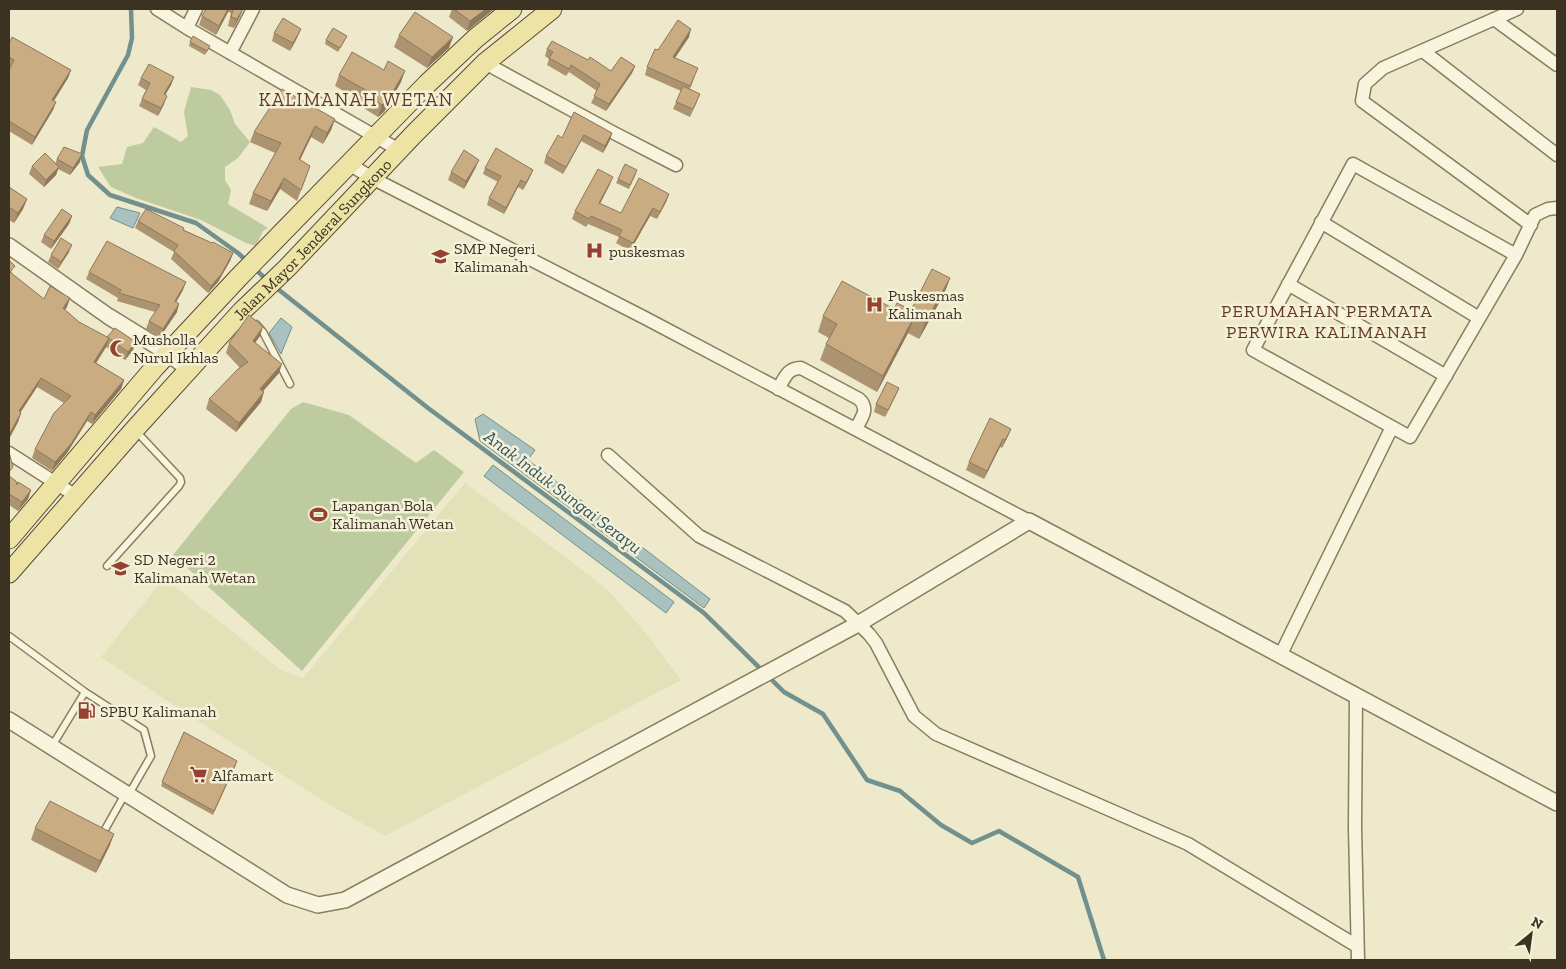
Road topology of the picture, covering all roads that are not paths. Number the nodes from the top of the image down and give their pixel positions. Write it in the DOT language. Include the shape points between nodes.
graph roads {
  1 [pos="157,9"];
  2 [pos="196,9"];
  3 [pos="253,9"];
  4 [pos="512,9"];
  5 [pos="552,9"];
  6 [pos="1517,9"];
  7 [pos="1494,19"];
  8 [pos="187,28"];
  9 [pos="1424,51"];
  10 [pos="230,53"];
  11 [pos="485,63"];
  12 [pos="1557,65"];
  13 [pos="376,136"];
  14 [pos="399,150"];
  15 [pos="1557,155"];
  16 [pos="349,164"];
  17 [pos="676,165"];
  18 [pos="372,178"];
  19 [pos="1557,208"];
  20 [pos="1321,222"];
  21 [pos="1531,224"];
  22 [pos="9,246"];
  23 [pos="1516,255"];
  24 [pos="1288,284"];
  25 [pos="242,311"];
  26 [pos="1479,318"];
  27 [pos="168,353"];
  28 [pos="188,369"];
  29 [pos="1446,376"];
  30 [pos="290,384"];
  31 [pos="778,389"];
  32 [pos="1392,427"];
  33 [pos="856,429"];
  34 [pos="134,430"];
  35 [pos="9,453"];
  36 [pos="608,455"];
  37 [pos="58,483"];
  38 [pos="76,496"];
  39 [pos="1029,522"];
  40 [pos="9,539"];
  41 [pos="107,566"];
  42 [pos="9,573"];
  43 [pos="858,624"];
  44 [pos="9,636"];
  45 [pos="1281,654"];
  46 [pos="85,692"];
  47 [pos="1356,696"];
  48 [pos="9,720"];
  49 [pos="52,746"];
  50 [pos="127,793"];
  51 [pos="1557,803"];
  52 [pos="103,833"];
  53 [pos="1357,946"];
  54 [pos="1358,960"];
  1 -- 8 [label="street"];
  2 -- 8 [label="street"];
  3 -- 10 [label="street"];
  4 -- 13 [label="main road, Jalan Mayor Jenderal Sungkono" via="476,38"];
  5 -- 11 [label="main road, Jalan Mayor Jenderal Sungkono"];
  6 -- 7 [label="street"];
  7 -- 9 [label="street"];
  7 -- 12 [label="street"];
  8 -- 10 [label="street"];
  9 -- 15 [label="street"];
  9 -- 21 [label="street" via="1384,68 1364,84 1362,101"];
  10 -- 13 [label="street"];
  11 -- 14 [label="main road, Jalan Mayor Jenderal Sungkono"];
  11 -- 17 [label="street"];
  13 -- 14 [label="street"];
  13 -- 16 [label="main road, Jalan Mayor Jenderal Sungkono"];
  14 -- 18 [label="main road, Jalan Mayor Jenderal Sungkono"];
  16 -- 18 [label="street"];
  16 -- 27 [label="main road, Jalan Mayor Jenderal Sungkono"];
  18 -- 25 [label="main road, Jalan Mayor Jenderal Sungkono"];
  18 -- 31 [label="street"];
  19 -- 21 [label="street" via="1535,215"];
  20 -- 23 [label="street" via="1353,164"];
  20 -- 24 [label="street"];
  20 -- 26 [label="street"];
  21 -- 23 [label="street"];
  22 -- 27 [label="street" via="108,316"];
  23 -- 26 [label="street"];
  24 -- 29 [label="street"];
  24 -- 32 [label="street" via="1253,350"];
  25 -- 28 [label="main road, Jalan Mayor Jenderal Sungkono"];
  25 -- 30 [label="lane" via="263,332"];
  26 -- 29 [label="street"];
  27 -- 28 [label="street"];
  27 -- 37 [label="main road, Jalan Mayor Jenderal Sungkono"];
  28 -- 34 [label="main road, Jalan Mayor Jenderal Sungkono"];
  29 -- 32 [label="street" via="1410,437"];
  31 -- 33 [label="street"];
  31 -- 33 [label="street" via="790,370 801,368 864,403 865,411"];
  32 -- 45 [label="street"];
  33 -- 39 [label="street"];
  34 -- 38 [label="main road, Jalan Mayor Jenderal Sungkono"];
  34 -- 41 [label="lane" via="181,482"];
  35 -- 37 [label="street"];
  36 -- 43 [label="street" via="699,536 845,611"];
  37 -- 38 [label="street"];
  37 -- 40 [label="main road, Jalan Mayor Jenderal Sungkono"];
  38 -- 42 [label="main road, Jalan Mayor Jenderal Sungkono"];
  39 -- 43 [label="street"];
  39 -- 45 [label="street"];
  43 -- 50 [label="street" via="345,900 318,905 287,894"];
  43 -- 53 [label="street" via="876,643 914,716 936,734 1188,844"];
  44 -- 46 [label="lane"];
  45 -- 47 [label="street"];
  46 -- 49 [label="lane"];
  46 -- 50 [label="lane" via="144,730 151,756"];
  47 -- 51 [label="street"];
  47 -- 53 [label="street"];
  48 -- 49 [label="street"];
  49 -- 50 [label="street"];
  50 -- 52 [label="lane"];
  53 -- 54 [label="street"];
}
